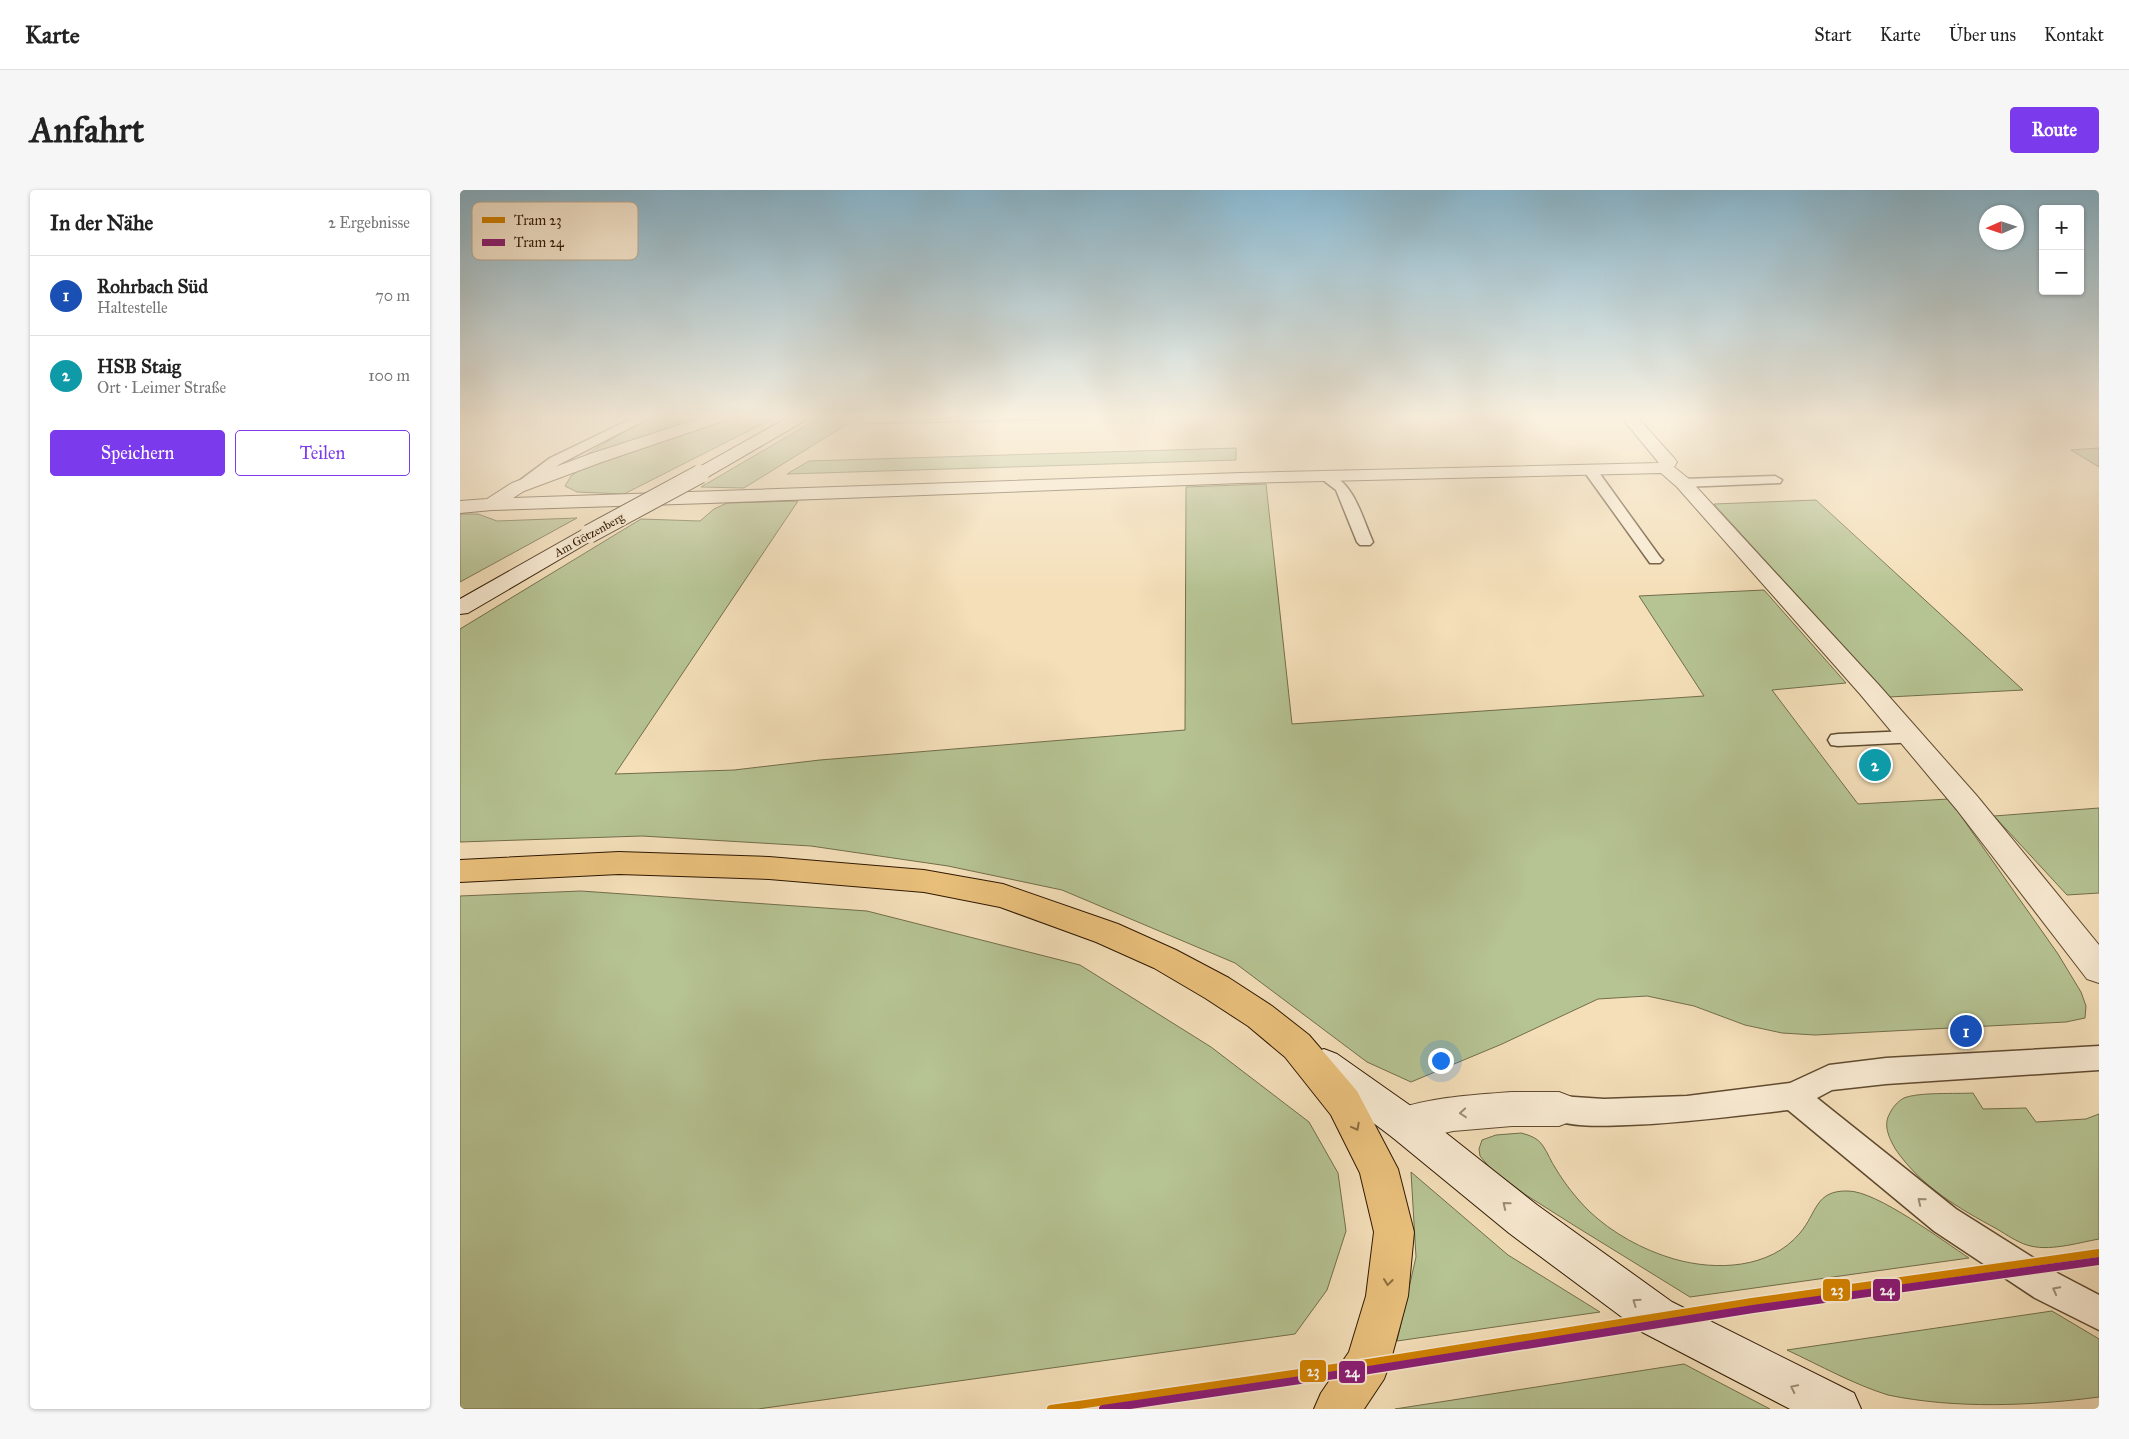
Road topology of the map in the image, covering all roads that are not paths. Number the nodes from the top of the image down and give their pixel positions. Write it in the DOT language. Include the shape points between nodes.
graph roads {
  1 [pos="535,475"];
  2 [pos="551,475"];
  3 [pos="698,475"];
  4 [pos="1406,475"];
  5 [pos="1594,475"];
  6 [pos="1658,475"];
  7 [pos="1674,476"];
  8 [pos="1326,477"];
  9 [pos="1775,480"];
  10 [pos="518,487"];
  11 [pos="492,504"];
  12 [pos="460,507"];
  13 [pos="1365,542"];
  14 [pos="1655,560"];
  15 [pos="460,608"];
  16 [pos="1910,737"];
  17 [pos="1838,740"];
  18 [pos="460,871"];
  19 [pos="2099,969"];
  20 [pos="1296,1046"];
  21 [pos="2099,1058"];
  22 [pos="1792,1096"];
  23 [pos="1560,1109"];
  24 [pos="1405,1124"];
  25 [pos="2099,1313"];
  26 [pos="1337,1409"];
  27 [pos="1838,1409"];
  1 -- 10 [label="lane"];
  2 -- 10 [label="street"];
  3 -- 15 [label="street, Am Götzenberg, bridge"];
  4 -- 8 [label="street"];
  5 -- 14 [label="lane"];
  6 -- 7 [label="street"];
  7 -- 9 [label="lane"];
  7 -- 16 [label="street"];
  8 -- 11 [label="street"];
  8 -- 13 [label="lane" via="1342,488"];
  10 -- 11 [label="street"];
  11 -- 12 [label="street"];
  16 -- 17 [label="lane"];
  16 -- 19 [label="street" via="1967,803"];
  18 -- 20 [label="main road" via="619,863 768,868 924,881 1003,896 1107,933 1165,959 1246,1007"];
  20 -- 24 [label="street"];
  20 -- 26 [label="main road, one-way" via="1344,1103 1379,1169 1394,1232 1386,1296 1368,1363"];
  21 -- 22 [label="lane" via="1877,1072 1829,1078"];
  22 -- 23 [label="lane" via="1687,1109 1604,1112"];
  25 -- 22 [label="lane, one-way" via="2047,1286 1945,1220"];
  23 -- 24 [label="street, one-way" via="1453,1114"];
  27 -- 24 [label="street, one-way" via="1657,1317 1523,1219"];
}
